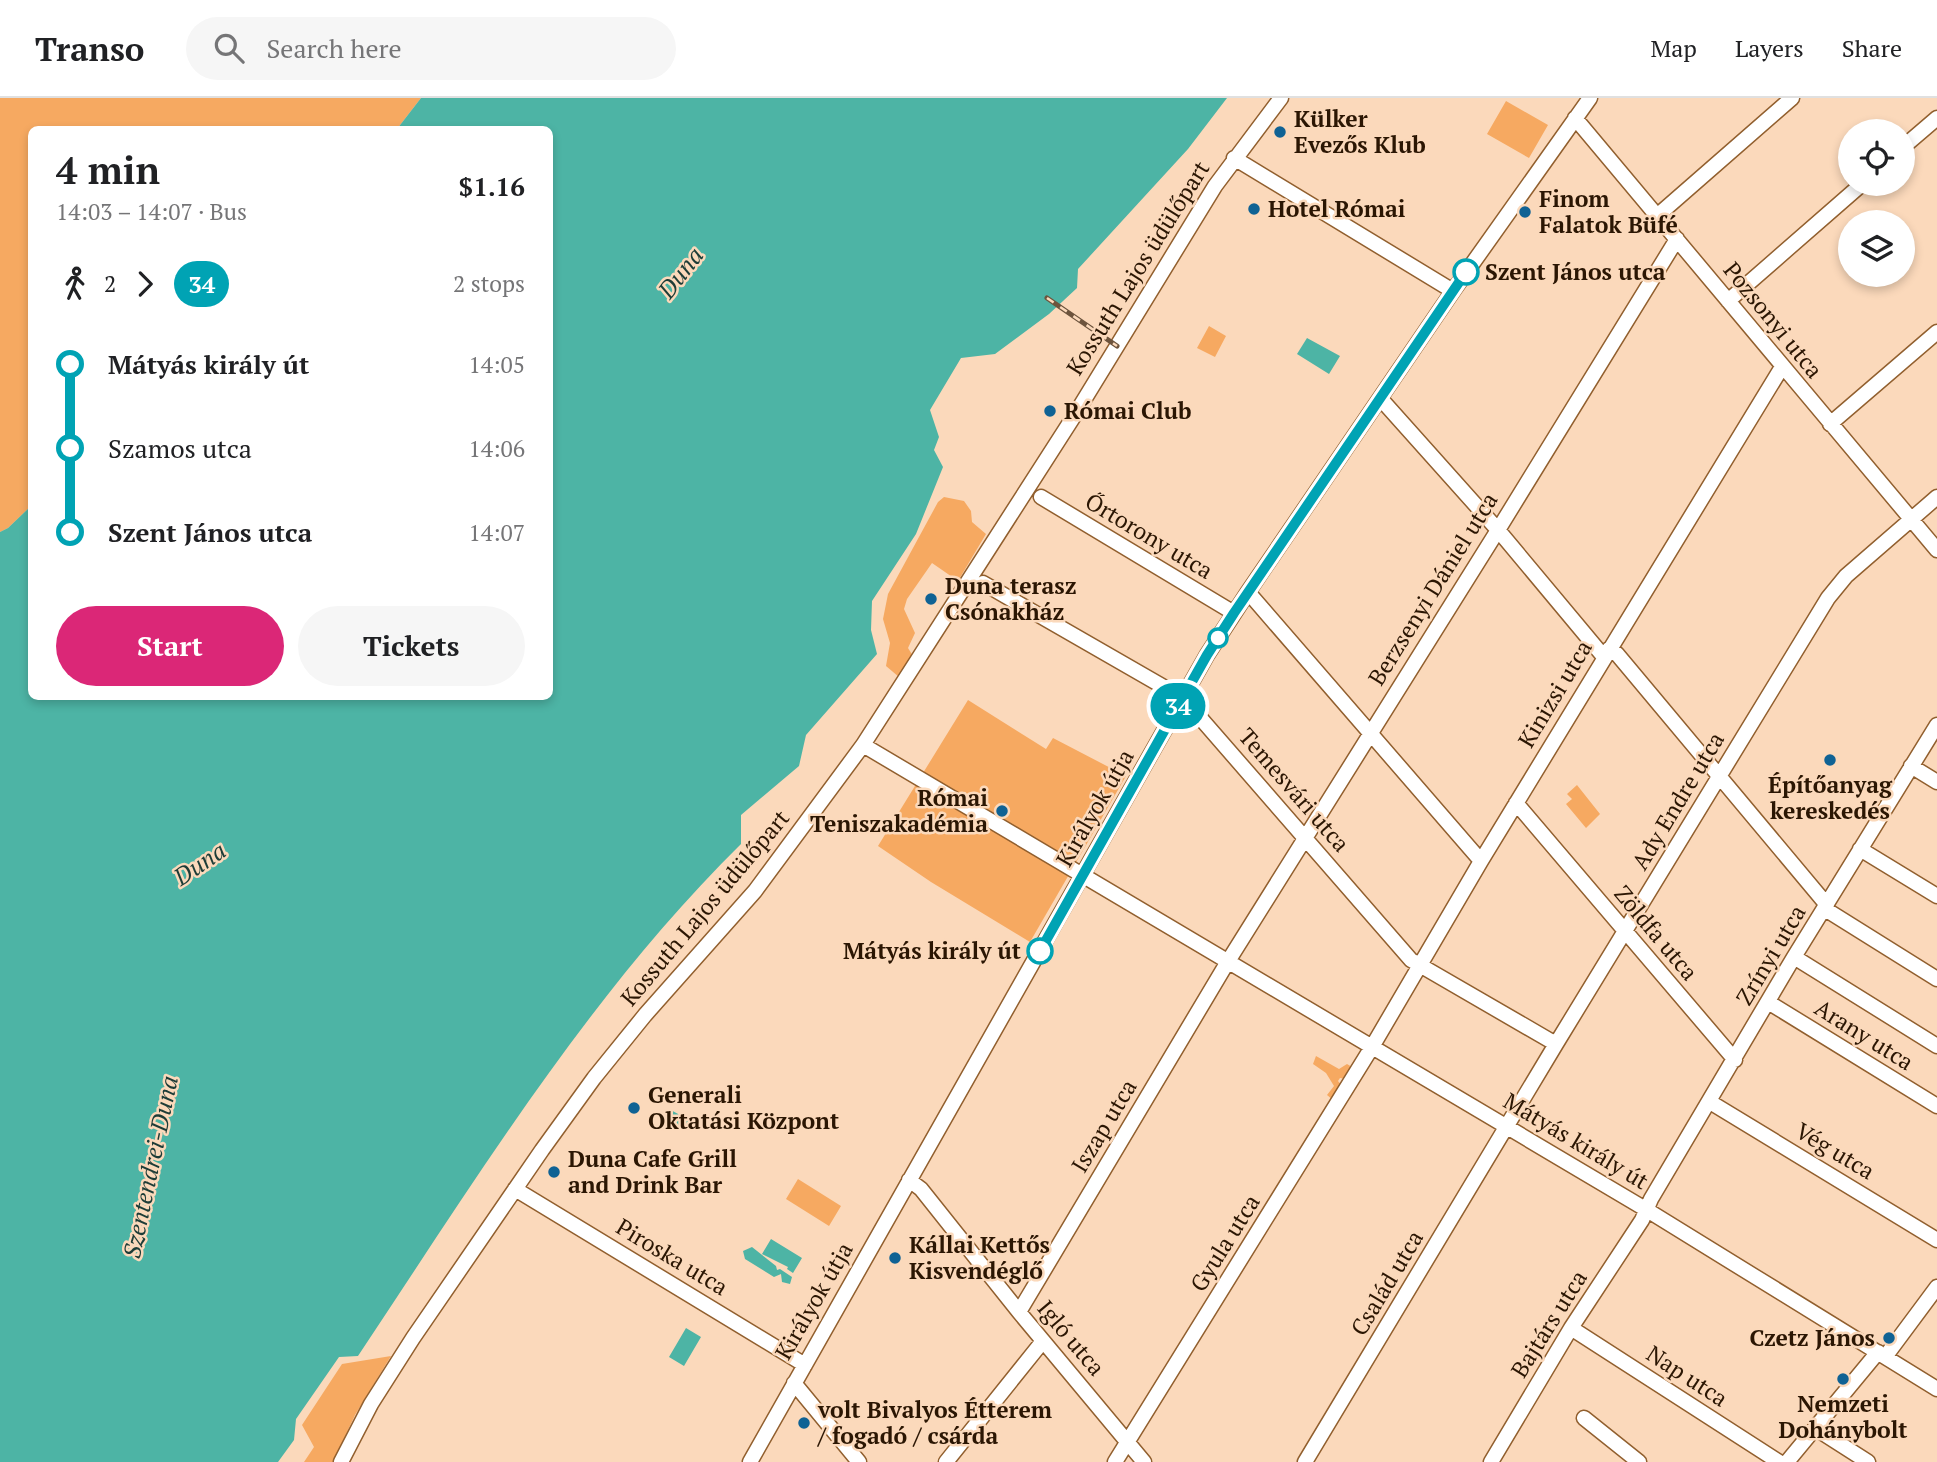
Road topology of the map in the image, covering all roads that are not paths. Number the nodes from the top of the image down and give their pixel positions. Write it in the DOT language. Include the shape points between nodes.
graph roads {
  1 [pos="1281,98"];
  2 [pos="1590,98"];
  3 [pos="1792,98"];
  4 [pos="1575,118"];
  5 [pos="1937,118"];
  6 [pos="1915,137"];
  7 [pos="1234,158"];
  8 [pos="1848,196"];
  9 [pos="1657,216"];
  10 [pos="1677,239"];
  11 [pos="1453,291"];
  12 [pos="1728,301"];
  13 [pos="1937,332"];
  14 [pos="1782,367"];
  15 [pos="1380,398"];
  16 [pos="1830,424"];
  17 [pos="1041,497"];
  18 [pos="1937,497"];
  19 [pos="1912,519"];
  20 [pos="1498,530"];
  21 [pos="1937,550"];
  22 [pos="983,583"];
  23 [pos="1248,592"];
  24 [pos="1234,613"];
  25 [pos="1606,653"];
  26 [pos="1183,698"];
  27 [pos="1937,725"];
  28 [pos="1369,734"];
  29 [pos="863,746"];
  30 [pos="1911,766"];
  31 [pos="1720,778"];
  32 [pos="1937,782"];
  33 [pos="1516,803"];
  34 [pos="1306,838"];
  35 [pos="1860,849"];
  36 [pos="1481,861"];
  37 [pos="1083,876"];
  38 [pos="1937,896"];
  39 [pos="1826,907"];
  40 [pos="1625,932"];
  41 [pos="1794,957"];
  42 [pos="1227,963"];
  43 [pos="1419,964"];
  44 [pos="1937,979"];
  45 [pos="1768,1002"];
  46 [pos="1556,1044"];
  47 [pos="1937,1046"];
  48 [pos="1372,1047"];
  49 [pos="1735,1060"];
  50 [pos="1710,1102"];
  51 [pos="1937,1106"];
  52 [pos="1507,1127"];
  53 [pos="909,1180"];
  54 [pos="515,1189"];
  55 [pos="1647,1210"];
  56 [pos="1937,1240"];
  57 [pos="1937,1287"];
  58 [pos="1019,1312"];
  59 [pos="1571,1328"];
  60 [pos="1043,1341"];
  61 [pos="1881,1354"];
  62 [pos="805,1365"];
  63 [pos="794,1382"];
  64 [pos="1937,1389"];
  65 [pos="1584,1418"];
  66 [pos="1815,1428"];
  67 [pos="1128,1442"];
  68 [pos="341,1462"];
  69 [pos="750,1462"];
  70 [pos="859,1462"];
  71 [pos="946,1462"];
  72 [pos="1115,1462"];
  73 [pos="1144,1462"];
  74 [pos="1306,1462"];
  75 [pos="1491,1462"];
  76 [pos="1639,1462"];
  77 [pos="1779,1462"];
  78 [pos="1787,1462"];
  79 [pos="1868,1462"];
  1 -- 7 [label="street, Kossuth Lajos üdülőpart"];
  2 -- 4 [label="street, Királyok útja"];
  3 -- 9 [label="street"];
  4 -- 9 [label="street, Pozsonyi utca"];
  4 -- 11 [label="street, Királyok útja"];
  5 -- 6 [label="street"];
  7 -- 11 [label="street"];
  7 -- 29 [label="street, Kossuth Lajos üdülőpart"];
  8 -- 12 [label="street"];
  9 -- 10 [label="street, Pozsonyi utca"];
  10 -- 12 [label="street, Pozsonyi utca"];
  10 -- 20 [label="street, Berzsenyi Dániel utca"];
  11 -- 15 [label="street, Királyok útja"];
  12 -- 14 [label="street, Pozsonyi utca"];
  13 -- 16 [label="street"];
  14 -- 16 [label="street, Pozsonyi utca"];
  14 -- 25 [label="street, Kinizsi utca"];
  15 -- 20 [label="street"];
  15 -- 23 [label="street, Királyok útja"];
  16 -- 19 [label="street, Pozsonyi utca"];
  17 -- 24 [label="street, Őrtorony utca"];
  18 -- 19 [label="street, Ady Endre utca"];
  19 -- 21 [label="street, Pozsonyi utca"];
  19 -- 31 [label="street, Ady Endre utca" via="1838,584"];
  20 -- 25 [label="street"];
  20 -- 28 [label="street, Berzsenyi Dániel utca"];
  22 -- 26 [label="street, Temesvári utca"];
  23 -- 24 [label="street, Királyok útja"];
  23 -- 28 [label="street"];
  24 -- 26 [label="street, Királyok útja"];
  25 -- 31 [label="street" via="1617,654"];
  25 -- 33 [label="street, Kinizsi utca"];
  26 -- 34 [label="street, Temesvári utca"];
  26 -- 37 [label="street, Királyok útja"];
  27 -- 30 [label="street, Zrínyi utca"];
  28 -- 34 [label="street, Berzsenyi Dániel utca"];
  28 -- 36 [label="street"];
  29 -- 37 [label="street, Mátyás király út"];
  29 -- 54 [label="street, Kossuth Lajos üdülőpart" via="755,891 594,1078"];
  30 -- 32 [label="street"];
  30 -- 35 [label="street, Zrínyi utca"];
  31 -- 39 [label="street"];
  31 -- 40 [label="street, Ady Endre utca"];
  33 -- 36 [label="street, Kinizsi utca"];
  33 -- 40 [label="street, Zöldfa utca"];
  34 -- 42 [label="street, Berzsenyi Dániel utca"];
  34 -- 43 [label="street, Temesvári utca"];
  35 -- 38 [label="street"];
  35 -- 39 [label="street, Zrínyi utca"];
  36 -- 43 [label="street, Kinizsi utca"];
  37 -- 42 [label="street, Mátyás király út"];
  37 -- 53 [label="street, Királyok útja"];
  39 -- 41 [label="street, Zrínyi utca"];
  39 -- 44 [label="street"];
  40 -- 46 [label="street, Ady Endre utca"];
  40 -- 49 [label="street, Zöldfa utca"];
  41 -- 45 [label="street, Zrínyi utca"];
  41 -- 47 [label="street"];
  42 -- 48 [label="street, Mátyás király út"];
  42 -- 58 [label="street, Iszap utca"];
  43 -- 46 [label="street, Temesvári utca"];
  43 -- 48 [label="street, Kinizsi utca"];
  45 -- 49 [label="street, Zrínyi utca"];
  45 -- 51 [label="street, Arany utca"];
  46 -- 52 [label="street, Ady Endre utca"];
  48 -- 52 [label="street, Mátyás király út"];
  48 -- 67 [label="street, Gyula utca"];
  49 -- 50 [label="street, Zrínyi utca"];
  50 -- 55 [label="street, Zrínyi utca"];
  50 -- 56 [label="street, Vég utca"];
  52 -- 55 [label="street, Mátyás király út"];
  52 -- 74 [label="street, Család utca"];
  53 -- 58 [label="street, Igló utca"];
  53 -- 62 [label="street, Királyok útja"];
  54 -- 62 [label="street, Piroska utca"];
  54 -- 68 [label="street, Kossuth Lajos üdülőpart" via="400,1360"];
  55 -- 59 [label="street, Bajtárs utca"];
  55 -- 61 [label="street, Mátyás király út"];
  57 -- 61 [label="street"];
  58 -- 60 [label="street, Igló utca"];
  59 -- 75 [label="street, Bajtárs utca"];
  59 -- 77 [label="street, Nap utca"];
  60 -- 67 [label="street, Igló utca"];
  60 -- 71 [label="street"];
  61 -- 64 [label="street, Mátyás király út"];
  61 -- 66 [label="street"];
  62 -- 63 [label="street, Királyok útja"];
  63 -- 69 [label="street, Királyok útja"];
  63 -- 70 [label="street"];
  65 -- 76 [label="street"];
  66 -- 78 [label="street"];
  66 -- 79 [label="street"];
  67 -- 72 [label="street, Gyula utca"];
  67 -- 73 [label="street, Igló utca"];
}
